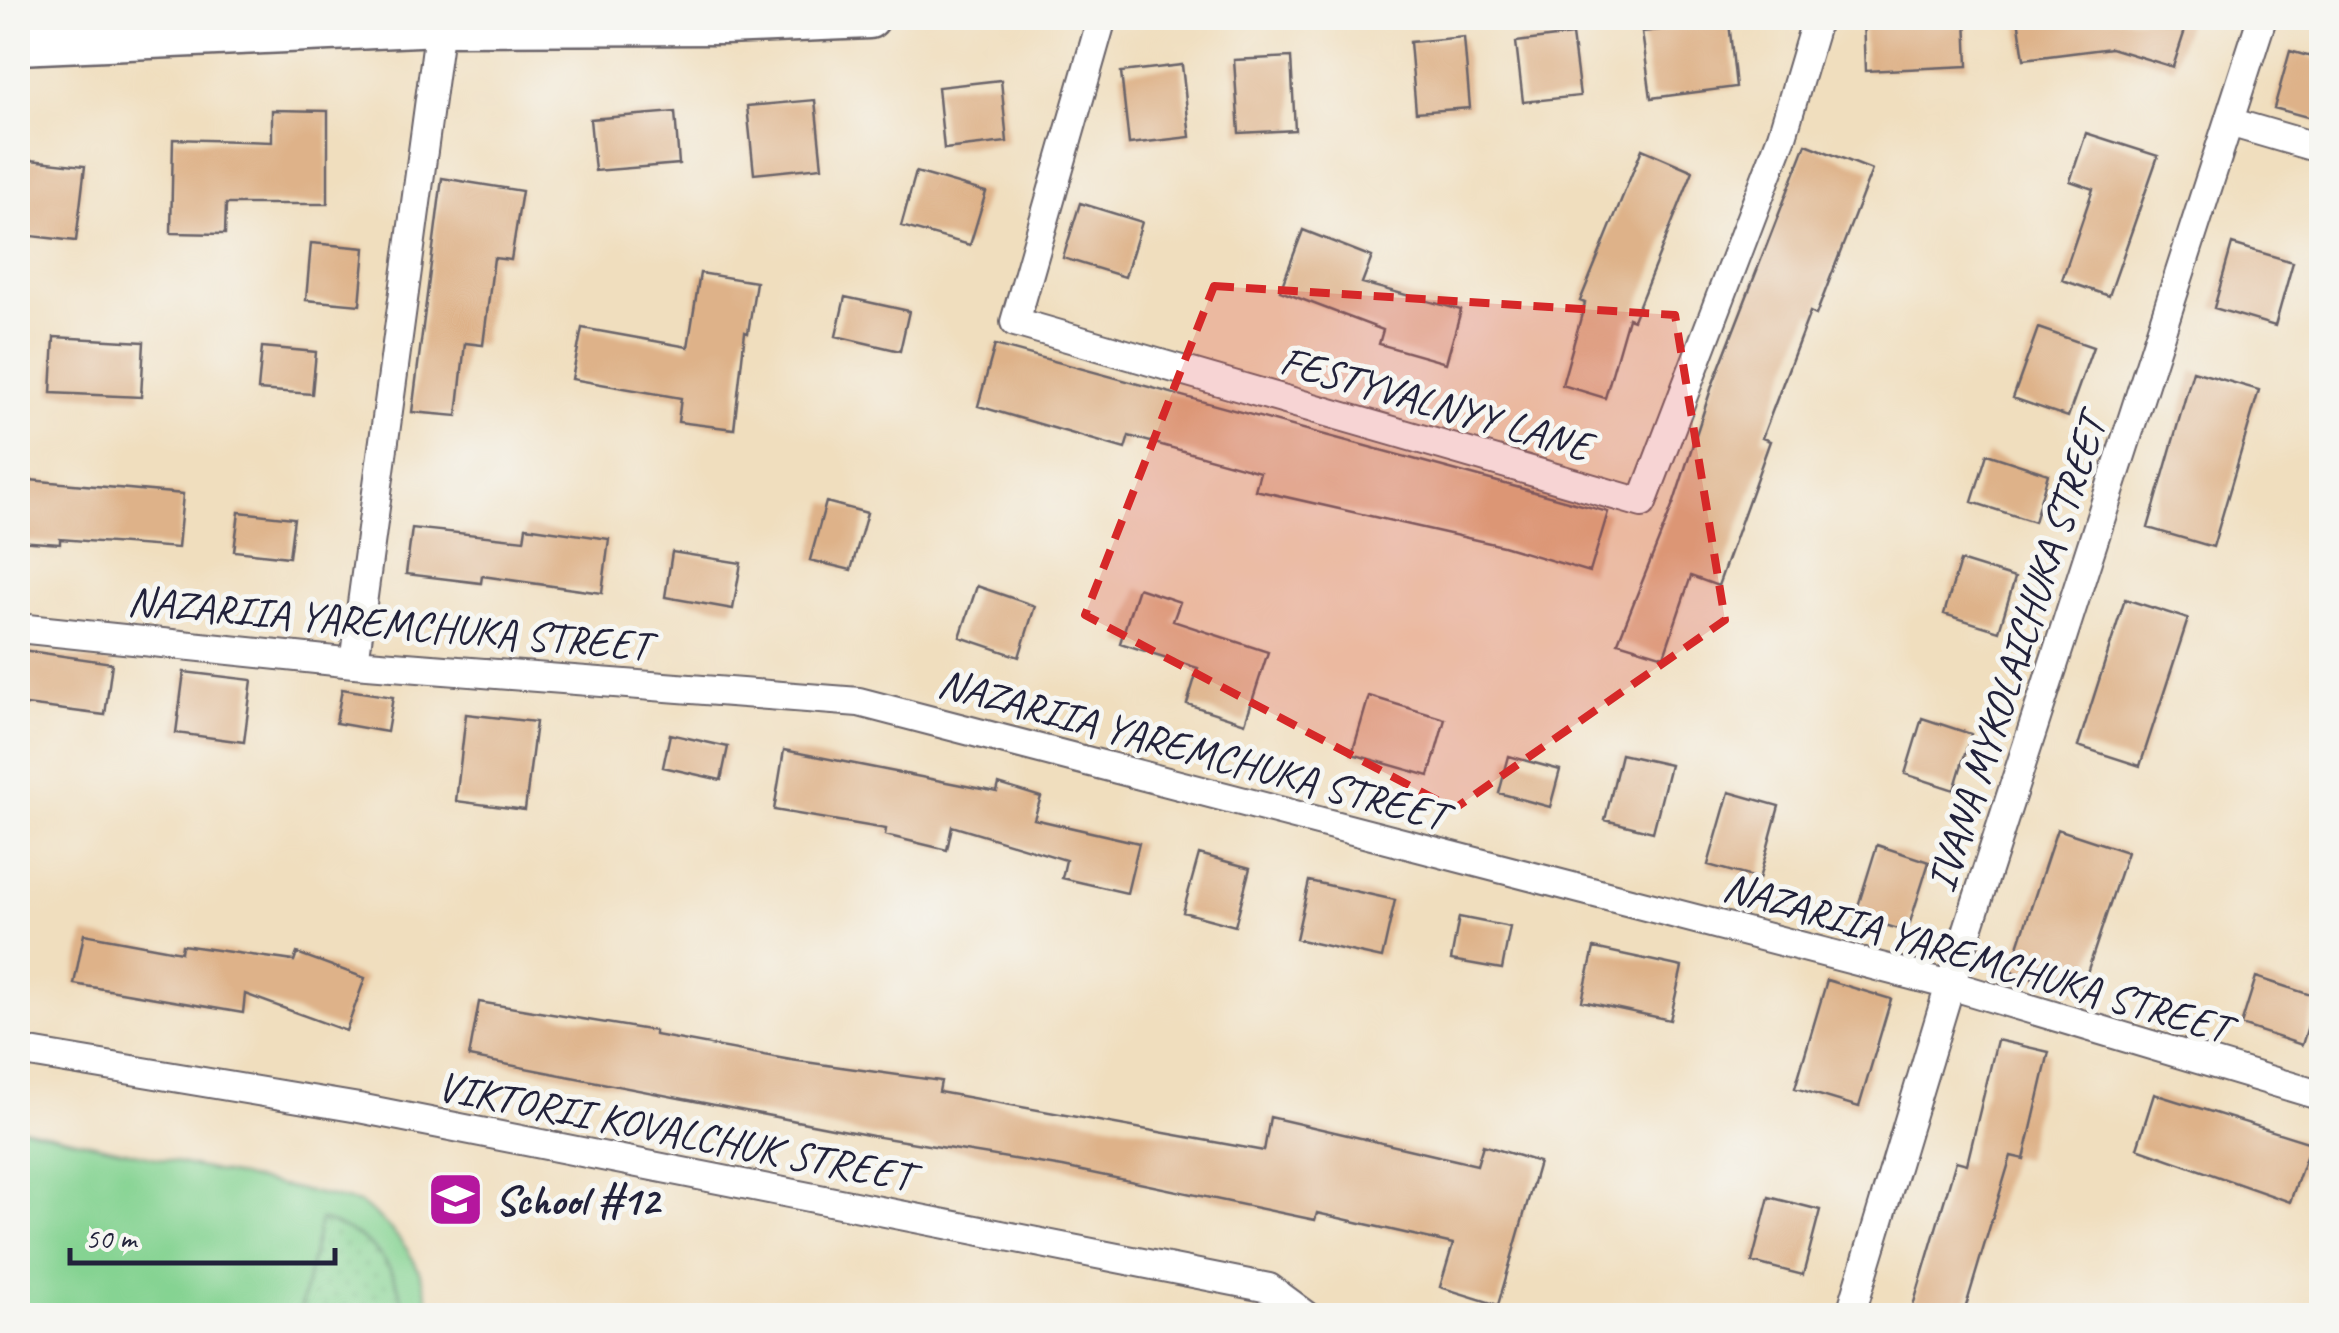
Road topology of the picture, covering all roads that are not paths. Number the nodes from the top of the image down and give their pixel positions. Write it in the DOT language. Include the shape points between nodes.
graph roads {
  1 [pos="869,18"];
  2 [pos="1102,18"];
  3 [pos="1817,18"];
  4 [pos="2262,18"];
  5 [pos="440,25"];
  6 [pos="18,44"];
  7 [pos="2228,122"];
  8 [pos="2322,149"];
  9 [pos="18,628"];
  10 [pos="354,663"];
  11 [pos="1950,985"];
  12 [pos="18,1051"];
  13 [pos="2322,1096"];
  14 [pos="1307,1316"];
  15 [pos="1850,1316"];
  1 -- 5 [label="street"];
  2 -- 3 [label="street, FESTYVALNYY LANE" via="1016,322 1642,504 1782,136"];
  4 -- 7 [label="street, IVANA MYKOLAICHUKA STREET"];
  5 -- 6 [label="street"];
  5 -- 10 [label="street"];
  7 -- 8 [label="street"];
  7 -- 11 [label="street, IVANA MYKOLAICHUKA STREET"];
  9 -- 10 [label="street, NAZARIIA YAREMCHUKA STREET"];
  10 -- 11 [label="street, NAZARIIA YAREMCHUKA STREET" via="859,702"];
  11 -- 13 [label="street, NAZARIIA YAREMCHUKA STREET"];
  11 -- 15 [label="street, IVANA MYKOLAICHUKA STREET"];
  12 -- 14 [label="street, VIKTORII KOVALCHUK STREET" via="359,1108 1268,1288"];
}
